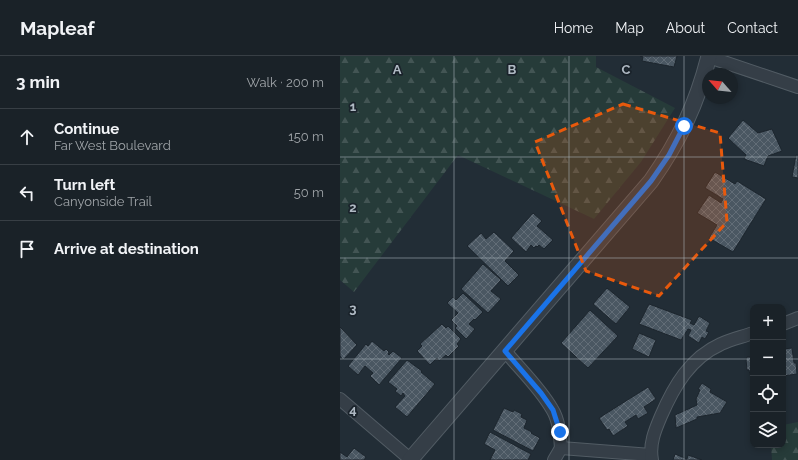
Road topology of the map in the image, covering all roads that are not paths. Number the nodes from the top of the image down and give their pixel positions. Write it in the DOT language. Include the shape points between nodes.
graph roads {
  1 [pos="709,57"];
  2 [pos="798,88"];
  3 [pos="798,318"];
  4 [pos="786,323"];
  5 [pos="750,334"];
  6 [pos="505,351"];
  7 [pos="340,399"];
  8 [pos="561,448"];
  9 [pos="651,458"];
  10 [pos="410,460"];
  11 [pos="554,460"];
  1 -- 2 [label="street"];
  1 -- 6 [label="street" via="698,94 684,126 656,174"];
  3 -- 4 [label="street"];
  5 -- 9 [label="street" via="721,344 705,353 688,368 666,403 653,435"];
  6 -- 8 [label="street" via="553,410 560,432"];
  6 -- 10 [label="street"];
  7 -- 10 [label="street"];
  8 -- 9 [label="street"];
  8 -- 11 [label="street"];
}
